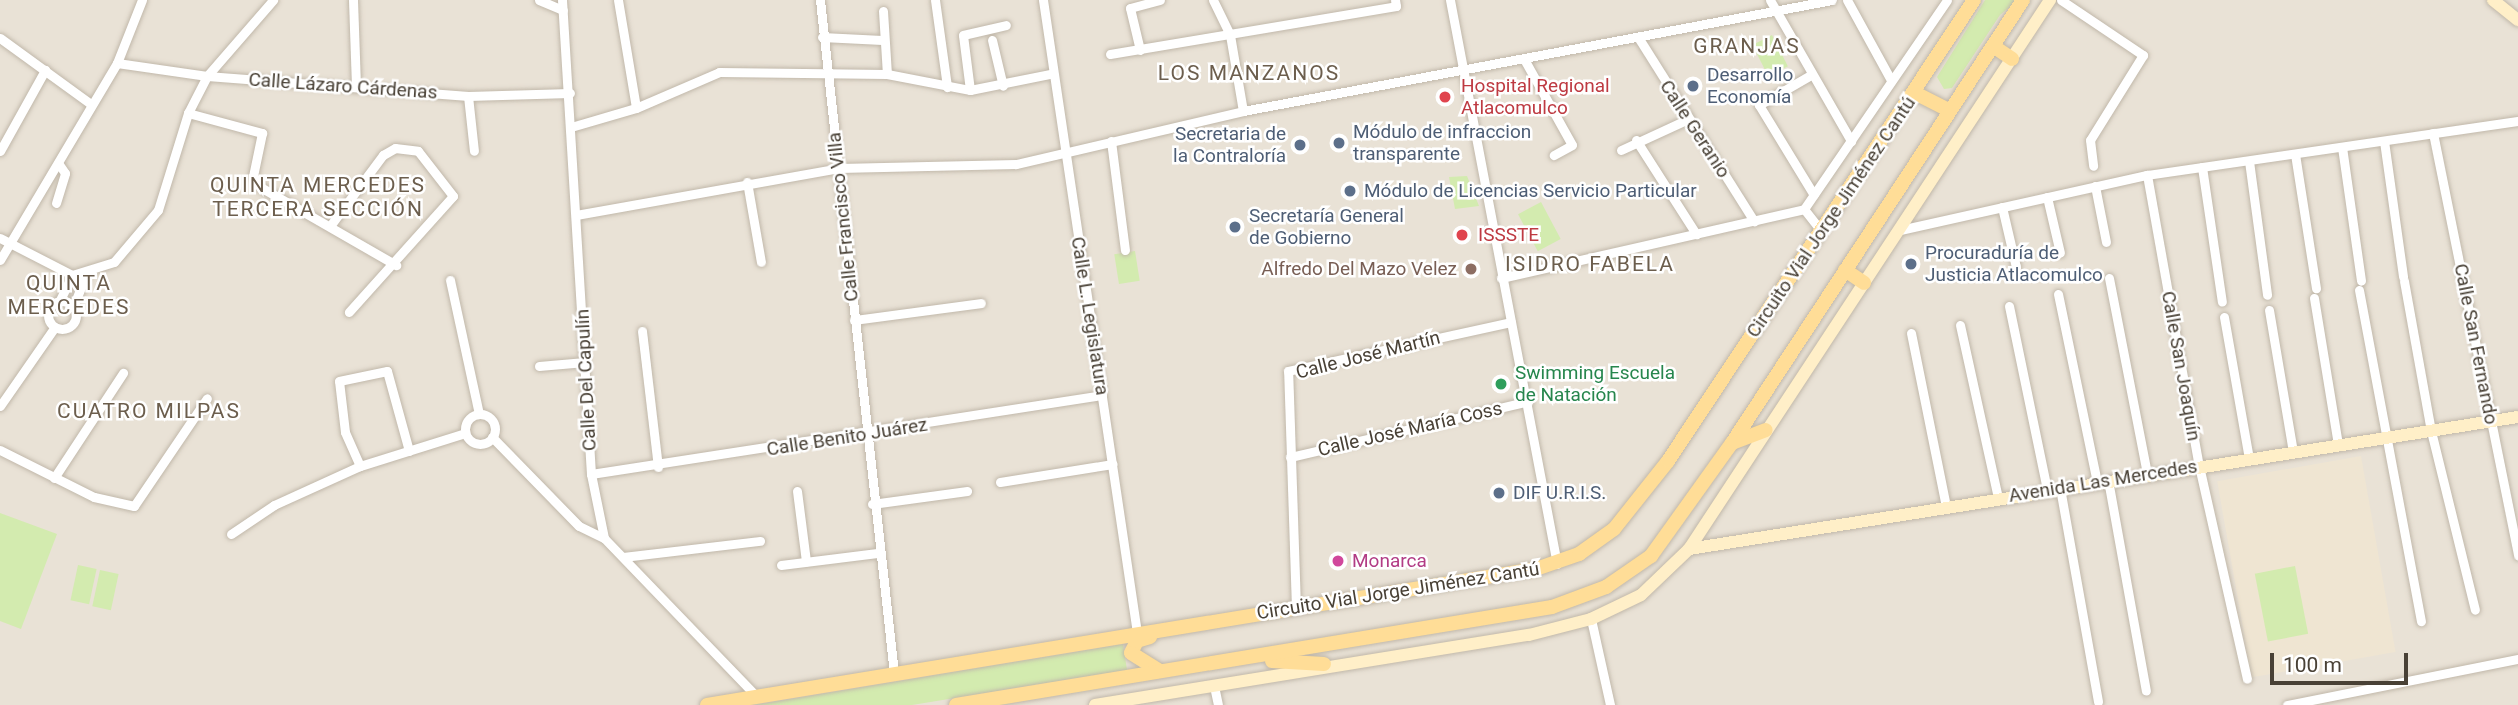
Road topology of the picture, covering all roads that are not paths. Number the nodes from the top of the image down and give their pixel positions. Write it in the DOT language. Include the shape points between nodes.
graph roads {
  1 [pos="142,0"];
  2 [pos="273,0"];
  3 [pos="353,0"];
  4 [pos="539,0"];
  5 [pos="618,0"];
  6 [pos="820,0"];
  7 [pos="935,0"];
  8 [pos="1043,0"];
  9 [pos="1160,0"];
  10 [pos="1213,0"];
  11 [pos="1395,0"];
  12 [pos="1450,0"];
  13 [pos="1770,0"];
  14 [pos="1832,0"];
  15 [pos="1847,0"];
  16 [pos="1947,0"];
  17 [pos="1974,0"];
  18 [pos="2024,0"];
  19 [pos="2050,0"];
  20 [pos="2061,0"];
  21 [pos="2493,0"];
  22 [pos="562,5"];
  23 [pos="1773,10"];
  24 [pos="883,11"];
  25 [pos="2518,20"];
  26 [pos="1006,25"];
  27 [pos="1230,35"];
  28 [pos="822,37"];
  29 [pos="1638,37"];
  30 [pos="0,38"];
  31 [pos="882,40"];
  32 [pos="992,40"];
  33 [pos="1993,46"];
  34 [pos="1140,50"];
  35 [pos="1110,54"];
  36 [pos="1524,59"];
  37 [pos="2012,59"];
  38 [pos="117,62"];
  39 [pos="45,69"];
  40 [pos="1465,71"];
  41 [pos="825,74"];
  42 [pos="887,74"];
  43 [pos="1050,75"];
  44 [pos="207,76"];
  45 [pos="1809,76"];
  46 [pos="1891,79"];
  47 [pos="356,84"];
  48 [pos="1003,86"];
  49 [pos="947,87"];
  50 [pos="970,90"];
  51 [pos="569,93"];
  52 [pos="1915,93"];
  53 [pos="468,96"];
  54 [pos="91,104"];
  55 [pos="636,108"];
  56 [pos="1948,110"];
  57 [pos="1243,111"];
  58 [pos="188,113"];
  59 [pos="1686,120"];
  60 [pos="2518,121"];
  61 [pos="570,127"];
  62 [pos="2433,133"];
  63 [pos="1636,140"];
  64 [pos="1111,141"];
  65 [pos="1851,141"];
  66 [pos="2384,141"];
  67 [pos="2342,147"];
  68 [pos="0,149"];
  69 [pos="1620,150"];
  70 [pos="474,151"];
  71 [pos="1064,153"];
  72 [pos="2295,154"];
  73 [pos="1554,155"];
  74 [pos="2249,160"];
  75 [pos="58,163"];
  76 [pos="2093,166"];
  77 [pos="2202,167"];
  78 [pos="839,168"];
  79 [pos="2147,175"];
  80 [pos="747,182"];
  81 [pos="2095,186"];
  82 [pos="1814,195"];
  83 [pos="2047,197"];
  84 [pos="56,203"];
  85 [pos="2002,206"];
  86 [pos="1804,209"];
  87 [pos="576,215"];
  88 [pos="1754,221"];
  89 [pos="330,226"];
  90 [pos="1900,230"];
  91 [pos="1821,231"];
  92 [pos="1696,234"];
  93 [pos="0,237"];
  94 [pos="2106,242"];
  95 [pos="9,243"];
  96 [pos="1125,250"];
  97 [pos="2060,253"];
  98 [pos="0,260"];
  99 [pos="761,261"];
  100 [pos="396,265"];
  101 [pos="2016,267"];
  102 [pos="1845,270"];
  103 [pos="72,275"];
  104 [pos="86,275"];
  105 [pos="1501,278"];
  106 [pos="2109,278"];
  107 [pos="450,280"];
  108 [pos="1864,283"];
  109 [pos="2058,294"];
  110 [pos="2267,295"];
  111 [pos="59,302"];
  112 [pos="2222,302"];
  113 [pos="981,303"];
  114 [pos="2009,306"];
  115 [pos="74,307"];
  116 [pos="2269,310"];
  117 [pos="349,312"];
  118 [pos="2224,317"];
  119 [pos="854,320"];
  120 [pos="1511,322"];
  121 [pos="1960,325"];
  122 [pos="55,327"];
  123 [pos="642,331"];
  124 [pos="1911,333"];
  125 [pos="585,362"];
  126 [pos="539,366"];
  127 [pos="123,373"];
  128 [pos="1102,395"];
  129 [pos="207,398"];
  130 [pos="1529,401"];
  131 [pos="0,406"];
  132 [pos="479,414"];
  133 [pos="2518,417"];
  134 [pos="2491,421"];
  135 [pos="1766,430"];
  136 [pos="2431,430"];
  137 [pos="465,433"];
  138 [pos="865,434"];
  139 [pos="492,437"];
  140 [pos="2385,438"];
  141 [pos="1732,443"];
  142 [pos="2338,445"];
  143 [pos="0,450"];
  144 [pos="409,451"];
  145 [pos="2293,452"];
  146 [pos="1290,457"];
  147 [pos="2249,459"];
  148 [pos="1113,464"];
  149 [pos="360,466"];
  150 [pos="2199,466"];
  151 [pos="658,467"];
  152 [pos="591,474"];
  153 [pos="2147,474"];
  154 [pos="54,478"];
  155 [pos="2102,481"];
  156 [pos="1000,482"];
  157 [pos="2054,489"];
  158 [pos="797,491"];
  159 [pos="967,491"];
  160 [pos="1997,498"];
  161 [pos="873,504"];
  162 [pos="1946,506"];
  163 [pos="231,534"];
  164 [pos="604,538"];
  165 [pos="760,541"];
  166 [pos="1689,549"];
  167 [pos="877,553"];
  168 [pos="2518,556"];
  169 [pos="623,557"];
  170 [pos="806,561"];
  171 [pos="1557,564"];
  172 [pos="781,565"];
  173 [pos="1296,608"];
  174 [pos="2475,610"];
  175 [pos="1243,616"];
  176 [pos="1591,619"];
  177 [pos="2421,621"];
  178 [pos="1137,633"];
  179 [pos="1246,659"];
  180 [pos="2518,659"];
  181 [pos="1324,664"];
  182 [pos="1160,671"];
  183 [pos="894,674"];
  184 [pos="2247,679"];
  185 [pos="1214,686"];
  186 [pos="2146,691"];
  187 [pos="757,697"];
  188 [pos="2098,702"];
  189 [pos="707,705"];
  190 [pos="956,705"];
  191 [pos="1095,705"];
  192 [pos="1218,705"];
  193 [pos="1610,705"];
  194 [pos="2287,705"];
  1 -- 38 [label="street"];
  2 -- 44 [label="street"];
  3 -- 47 [label="street"];
  4 -- 22 [label="street"];
  5 -- 55 [label="street"];
  6 -- 28 [label="street, Calle Francisco Villa"];
  7 -- 49 [label="street"];
  8 -- 43 [label="street, Calle L. Legislatura"];
  9 -- 34 [label="street" via="1130,8"];
  10 -- 27 [label="street"];
  11 -- 27 [label="street" via="1396,6"];
  12 -- 40 [label="street"];
  13 -- 23 [label="street"];
  14 -- 23 [label="street"];
  15 -- 46 [label="street"];
  16 -- 46 [label="street"];
  17 -- 52 [label="main road, Circuito Vial Jorge Jiménez Cantú"];
  18 -- 33 [label="main road, Circuito Vial Jorge Jiménez Cantú"];
  19 -- 37 [label="street"];
  20 -- 76 [label="street" via="2143,55 2090,140"];
  21 -- 25 [label="street"];
  22 -- 51 [label="street, Calle Del Capulín"];
  23 -- 29 [label="street"];
  23 -- 45 [label="street"];
  24 -- 31 [label="street"];
  26 -- 50 [label="street" via="963,35"];
  27 -- 34 [label="street"];
  27 -- 57 [label="street"];
  28 -- 31 [label="street"];
  28 -- 41 [label="street, Calle Francisco Villa"];
  29 -- 36 [label="street"];
  29 -- 59 [label="street, Calle Geranio"];
  30 -- 39 [label="street"];
  31 -- 42 [label="street"];
  32 -- 48 [label="street"];
  33 -- 37 [label="main road"];
  33 -- 56 [label="main road, Circuito Vial Jorge Jiménez Cantú"];
  34 -- 35 [label="street"];
  36 -- 40 [label="street"];
  36 -- 73 [label="street" via="1572,145"];
  37 -- 90 [label="street"];
  38 -- 44 [label="street, Calle Lázaro Cárdenas"];
  38 -- 54 [label="street"];
  39 -- 54 [label="street"];
  39 -- 68 [label="street"];
  40 -- 57 [label="street"];
  40 -- 105 [label="street"];
  41 -- 42 [label="street"];
  41 -- 55 [label="street" via="719,72"];
  41 -- 78 [label="street, Calle Francisco Villa"];
  42 -- 49 [label="street"];
  43 -- 48 [label="street"];
  43 -- 71 [label="street, Calle L. Legislatura"];
  44 -- 47 [label="street, Calle Lázaro Cárdenas"];
  44 -- 58 [label="street"];
  45 -- 65 [label="street"];
  45 -- 82 [label="street" via="1759,105"];
  46 -- 65 [label="street"];
  47 -- 53 [label="street, Calle Lázaro Cárdenas"];
  48 -- 50 [label="street"];
  49 -- 50 [label="street"];
  51 -- 53 [label="street, Calle Lázaro Cárdenas"];
  51 -- 61 [label="street, Calle Del Capulín"];
  52 -- 56 [label="main road"];
  52 -- 91 [label="main road, Circuito Vial Jorge Jiménez Cantú"];
  53 -- 70 [label="street"];
  54 -- 75 [label="street"];
  55 -- 61 [label="street"];
  56 -- 102 [label="main road, Circuito Vial Jorge Jiménez Cantú"];
  57 -- 64 [label="street"];
  58 -- 89 [label="street" via="262,133 253,176"];
  58 -- 104 [label="street" via="158,210 114,262"];
  59 -- 63 [label="street"];
  59 -- 88 [label="street, Calle Geranio"];
  60 -- 62 [label="street"];
  61 -- 87 [label="street, Calle Del Capulín"];
  62 -- 66 [label="street"];
  62 -- 134 [label="street, Calle San Fernando"];
  63 -- 69 [label="street"];
  63 -- 92 [label="street"];
  64 -- 71 [label="street"];
  64 -- 96 [label="street"];
  65 -- 82 [label="street"];
  66 -- 67 [label="street"];
  66 -- 136 [label="street"];
  67 -- 72 [label="street"];
  67 -- 140 [label="street"];
  71 -- 78 [label="street" via="1016,164"];
  71 -- 128 [label="street, Calle L. Legislatura"];
  72 -- 74 [label="street"];
  72 -- 142 [label="street"];
  74 -- 77 [label="street"];
  74 -- 110 [label="street"];
  75 -- 84 [label="street" via="65,173"];
  75 -- 95 [label="street"];
  77 -- 79 [label="street"];
  77 -- 112 [label="street"];
  78 -- 80 [label="street"];
  78 -- 119 [label="street, Calle Francisco Villa"];
  79 -- 81 [label="street"];
  79 -- 150 [label="street, Calle San Joaquín"];
  80 -- 87 [label="street"];
  80 -- 99 [label="street"];
  81 -- 83 [label="street"];
  81 -- 94 [label="street"];
  82 -- 86 [label="street"];
  83 -- 85 [label="street"];
  83 -- 97 [label="street"];
  85 -- 90 [label="street"];
  85 -- 101 [label="street"];
  86 -- 88 [label="street"];
  86 -- 91 [label="street"];
  87 -- 125 [label="street, Calle Del Capulín"];
  88 -- 92 [label="street"];
  89 -- 100 [label="street"];
  89 -- 100 [label="street" via="383,155 395,148 418,151 453,196"];
  90 -- 108 [label="street"];
  91 -- 171 [label="main road, Circuito Vial Jorge Jiménez Cantú" via="1629,513 1600,541"];
  92 -- 105 [label="street"];
  93 -- 95 [label="street"];
  95 -- 98 [label="street"];
  95 -- 103 [label="street"];
  100 -- 117 [label="street"];
  102 -- 108 [label="main road"];
  102 -- 141 [label="main road, Circuito Vial Jorge Jiménez Cantú"];
  103 -- 104 [label="street"];
  103 -- 111 [label="street"];
  104 -- 115 [label="street"];
  105 -- 120 [label="street"];
  106 -- 153 [label="street"];
  107 -- 132 [label="street"];
  108 -- 135 [label="street"];
  109 -- 155 [label="street"];
  111 -- 115 [label="street"];
  111 -- 122 [label="street" via="48,317"];
  113 -- 119 [label="street"];
  114 -- 157 [label="street"];
  115 -- 122 [label="street" via="73,324"];
  116 -- 145 [label="street"];
  118 -- 147 [label="street"];
  119 -- 138 [label="street, Calle Francisco Villa"];
  120 -- 130 [label="street"];
  120 -- 146 [label="street, Calle José Martín" via="1288,371"];
  121 -- 160 [label="street"];
  122 -- 131 [label="street"];
  123 -- 151 [label="street"];
  124 -- 162 [label="street"];
  125 -- 126 [label="street"];
  125 -- 152 [label="street, Calle Del Capulín"];
  127 -- 154 [label="street"];
  128 -- 138 [label="street, Calle Benito Juárez"];
  128 -- 148 [label="street, Calle L. Legislatura"];
  129 -- 154 [label="street" via="134,506"];
  130 -- 146 [label="street, Calle José María Coss"];
  130 -- 171 [label="street"];
  132 -- 137 [label="street" via="467,420"];
  132 -- 139 [label="street" via="491,419"];
  133 -- 134 [label="street, Avenida Las Mercedes"];
  134 -- 136 [label="street, Avenida Las Mercedes"];
  134 -- 168 [label="street, Calle San Fernando"];
  135 -- 141 [label="main road"];
  135 -- 166 [label="street"];
  136 -- 140 [label="street, Avenida Las Mercedes"];
  136 -- 174 [label="street"];
  137 -- 139 [label="street" via="480,444"];
  137 -- 144 [label="street"];
  138 -- 151 [label="street, Calle Benito Juárez"];
  138 -- 161 [label="street, Calle Francisco Villa"];
  139 -- 164 [label="street" via="579,526"];
  140 -- 142 [label="street, Avenida Las Mercedes"];
  140 -- 177 [label="street"];
  141 -- 179 [label="main road, Circuito Vial Jorge Jiménez Cantú" via="1651,556 1606,587 1552,607"];
  142 -- 145 [label="street, Avenida Las Mercedes"];
  143 -- 154 [label="street"];
  144 -- 149 [label="street"];
  144 -- 149 [label="street" via="387,370 339,381 345,432"];
  145 -- 147 [label="street, Avenida Las Mercedes"];
  146 -- 173 [label="street, Calle José Martín"];
  147 -- 150 [label="street, Avenida Las Mercedes"];
  148 -- 156 [label="street"];
  148 -- 178 [label="street, Calle L. Legislatura"];
  149 -- 163 [label="street" via="274,505"];
  150 -- 153 [label="street, Avenida Las Mercedes"];
  150 -- 184 [label="street, Calle San Joaquín"];
  151 -- 152 [label="street, Calle Benito Juárez"];
  152 -- 164 [label="street, Calle Del Capulín"];
  153 -- 155 [label="street, Avenida Las Mercedes"];
  155 -- 157 [label="street, Avenida Las Mercedes"];
  155 -- 186 [label="street"];
  157 -- 160 [label="street, Avenida Las Mercedes"];
  157 -- 188 [label="street"];
  158 -- 170 [label="street"];
  159 -- 161 [label="street"];
  160 -- 162 [label="street, Avenida Las Mercedes"];
  161 -- 167 [label="street, Calle Francisco Villa"];
  162 -- 166 [label="street, Avenida Las Mercedes"];
  164 -- 169 [label="street"];
  165 -- 169 [label="street"];
  166 -- 176 [label="street" via="1642,595"];
  167 -- 170 [label="street"];
  167 -- 183 [label="street, Calle Francisco Villa"];
  169 -- 187 [label="street"];
  170 -- 172 [label="street"];
  171 -- 173 [label="main road, Circuito Vial Jorge Jiménez Cantú"];
  173 -- 175 [label="main road, Circuito Vial Jorge Jiménez Cantú"];
  175 -- 178 [label="main road, Circuito Vial Jorge Jiménez Cantú"];
  175 -- 182 [label="main road" via="1137,641 1134,658"];
  176 -- 181 [label="street" via="1529,635"];
  176 -- 193 [label="street"];
  178 -- 183 [label="main road, Circuito Vial Jorge Jiménez Cantú"];
  179 -- 181 [label="main road"];
  179 -- 182 [label="main road, Circuito Vial Jorge Jiménez Cantú"];
  180 -- 194 [label="street"];
  181 -- 185 [label="street"];
  182 -- 190 [label="main road, Circuito Vial Jorge Jiménez Cantú"];
  183 -- 187 [label="main road, Circuito Vial Jorge Jiménez Cantú"];
  185 -- 191 [label="street"];
  185 -- 192 [label="street"];
  187 -- 189 [label="main road, Circuito Vial Jorge Jiménez Cantú"];
}
